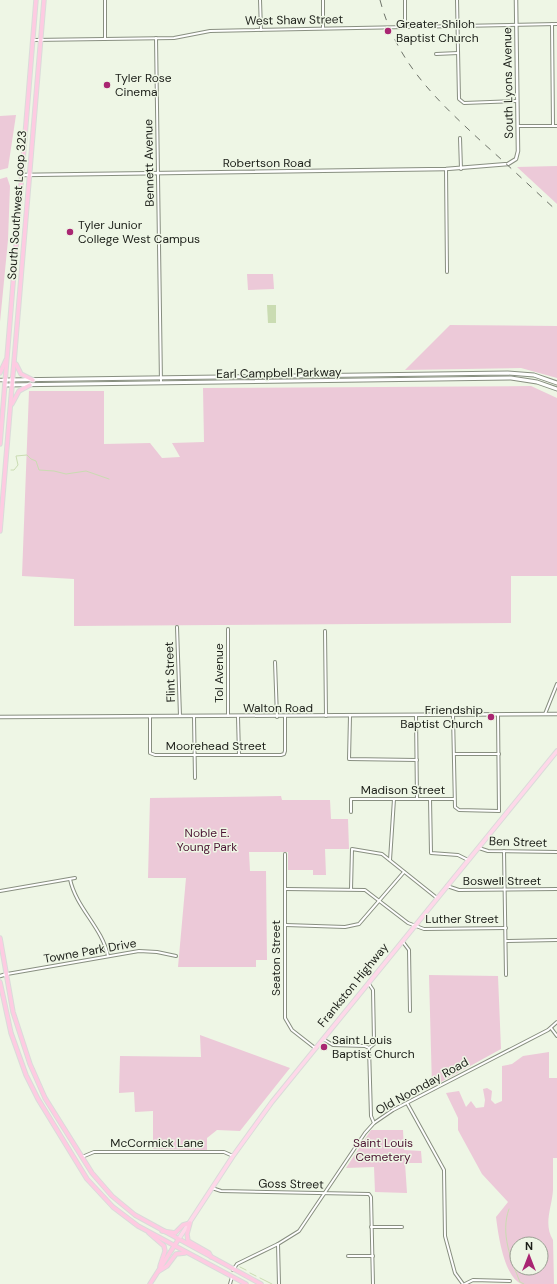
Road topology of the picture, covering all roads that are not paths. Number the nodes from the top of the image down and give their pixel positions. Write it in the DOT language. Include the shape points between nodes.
graph roads {
  1 [pos="36,0"];
  2 [pos="44,0"];
  3 [pos="104,0"];
  4 [pos="260,0"];
  5 [pos="323,0"];
  6 [pos="405,0"];
  7 [pos="457,0"];
  8 [pos="516,0"];
  9 [pos="552,24"];
  10 [pos="557,24"];
  11 [pos="516,25"];
  12 [pos="458,26"];
  13 [pos="405,27"];
  14 [pos="323,28"];
  15 [pos="261,30"];
  16 [pos="156,38"];
  17 [pos="105,39"];
  18 [pos="33,40"];
  19 [pos="40,40"];
  20 [pos="458,53"];
  21 [pos="436,54"];
  22 [pos="517,101"];
  23 [pos="518,126"];
  24 [pos="553,126"];
  25 [pos="557,126"];
  26 [pos="460,138"];
  27 [pos="512,163"];
  28 [pos="461,168"];
  29 [pos="446,169"];
  30 [pos="158,173"];
  31 [pos="22,175"];
  32 [pos="30,175"];
  33 [pos="447,272"];
  34 [pos="7,356"];
  35 [pos="15,362"];
  36 [pos="0,373"];
  37 [pos="516,373"];
  38 [pos="338,375"];
  39 [pos="160,378"];
  40 [pos="516,378"];
  41 [pos="0,380"];
  42 [pos="5,380"];
  43 [pos="13,380"];
  44 [pos="33,380"];
  45 [pos="338,381"];
  46 [pos="160,383"];
  47 [pos="557,383"];
  48 [pos="2,385"];
  49 [pos="12,385"];
  50 [pos="30,385"];
  51 [pos="557,389"];
  52 [pos="0,398"];
  53 [pos="11,406"];
  54 [pos="3,408"];
  55 [pos="0,444"];
  56 [pos="0,501"];
  57 [pos="2,510"];
  58 [pos="0,531"];
  59 [pos="177,627"];
  60 [pos="228,629"];
  61 [pos="325,631"];
  62 [pos="275,662"];
  63 [pos="557,684"];
  64 [pos="545,714"];
  65 [pos="557,714"];
  66 [pos="453,715"];
  67 [pos="498,715"];
  68 [pos="326,716"];
  69 [pos="350,716"];
  70 [pos="416,716"];
  71 [pos="150,717"];
  72 [pos="180,717"];
  73 [pos="194,717"];
  74 [pos="228,717"];
  75 [pos="238,717"];
  76 [pos="276,717"];
  77 [pos="285,717"];
  78 [pos="0,718"];
  79 [pos="557,751"];
  80 [pos="454,754"];
  81 [pos="499,754"];
  82 [pos="239,755"];
  83 [pos="195,756"];
  84 [pos="417,760"];
  85 [pos="195,778"];
  86 [pos="394,799"];
  87 [pos="417,799"];
  88 [pos="430,799"];
  89 [pos="454,799"];
  90 [pos="499,811"];
  91 [pos="351,812"];
  92 [pos="505,815"];
  93 [pos="479,847"];
  94 [pos="504,852"];
  95 [pos="557,852"];
  96 [pos="285,854"];
  97 [pos="390,860"];
  98 [pos="468,860"];
  99 [pos="404,872"];
  100 [pos="75,878"];
  101 [pos="70,879"];
  102 [pos="447,886"];
  103 [pos="286,889"];
  104 [pos="351,889"];
  105 [pos="557,889"];
  106 [pos="505,890"];
  107 [pos="0,891"];
  108 [pos="437,898"];
  109 [pos="380,900"];
  110 [pos="286,925"];
  111 [pos="414,926"];
  112 [pos="506,928"];
  113 [pos="0,938"];
  114 [pos="557,940"];
  115 [pos="402,941"];
  116 [pos="506,941"];
  117 [pos="108,956"];
  118 [pos="176,956"];
  119 [pos="7,974"];
  120 [pos="506,975"];
  121 [pos="0,976"];
  122 [pos="0,982"];
  123 [pos="368,983"];
  124 [pos="1,992"];
  125 [pos="410,1011"];
  126 [pos="557,1022"];
  127 [pos="551,1028"];
  128 [pos="557,1036"];
  129 [pos="322,1039"];
  130 [pos="315,1048"];
  131 [pos="369,1048"];
  132 [pos="45,1098"];
  133 [pos="38,1099"];
  134 [pos="407,1103"];
  135 [pos="374,1123"];
  136 [pos="233,1156"];
  137 [pos="82,1158"];
  138 [pos="212,1188"];
  139 [pos="323,1194"];
  140 [pos="118,1202"];
  141 [pos="113,1207"];
  142 [pos="190,1223"];
  143 [pos="371,1227"];
  144 [pos="402,1227"];
  145 [pos="159,1230"];
  146 [pos="148,1232"];
  147 [pos="178,1240"];
  148 [pos="278,1244"];
  149 [pos="174,1246"];
  150 [pos="188,1253"];
  151 [pos="348,1256"];
  152 [pos="373,1256"];
  153 [pos="211,1258"];
  154 [pos="233,1270"];
  155 [pos="158,1271"];
  156 [pos="232,1277"];
  157 [pos="510,1280"];
  158 [pos="150,1284"];
  159 [pos="230,1284"];
  160 [pos="246,1284"];
  161 [pos="261,1284"];
  162 [pos="279,1284"];
  163 [pos="373,1284"];
  164 [pos="464,1284"];
  1 -- 18 [label="highway, South Southwest Loop 323"];
  2 -- 19 [label="highway, South Southwest Loop 323"];
  3 -- 17 [label="street"];
  4 -- 15 [label="street"];
  5 -- 14 [label="street"];
  6 -- 13 [label="street"];
  7 -- 12 [label="street"];
  8 -- 11 [label="street, South Lyons Avenue"];
  9 -- 10 [label="street, West Shaw Street"];
  9 -- 11 [label="street, West Shaw Street"];
  9 -- 24 [label="street"];
  11 -- 12 [label="street, West Shaw Street"];
  11 -- 22 [label="street, South Lyons Avenue"];
  12 -- 13 [label="street, West Shaw Street"];
  12 -- 20 [label="street"];
  13 -- 14 [label="street, West Shaw Street"];
  14 -- 15 [label="street, West Shaw Street"];
  15 -- 16 [label="street, West Shaw Street" via="207,31 180,37"];
  16 -- 17 [label="street, West Shaw Street"];
  16 -- 30 [label="street, Bennett Avenue"];
  17 -- 19 [label="street, West Shaw Street"];
  18 -- 19 [label="street, West Shaw Street"];
  18 -- 31 [label="highway, South Southwest Loop 323"];
  19 -- 32 [label="highway, South Southwest Loop 323"];
  20 -- 21 [label="street"];
  20 -- 22 [label="street" via="459,99 464,103"];
  22 -- 23 [label="street, South Lyons Avenue"];
  23 -- 24 [label="street"];
  23 -- 27 [label="street, South Lyons Avenue" via="518,153"];
  24 -- 25 [label="street"];
  26 -- 28 [label="street"];
  27 -- 28 [label="street, Robertson Road"];
  28 -- 29 [label="street, Robertson Road"];
  29 -- 30 [label="street, Robertson Road"];
  29 -- 33 [label="street"];
  30 -- 32 [label="street, Robertson Road"];
  30 -- 39 [label="street, Bennett Avenue"];
  31 -- 32 [label="street, Robertson Road"];
  31 -- 34 [label="highway, South Southwest Loop 323"];
  32 -- 35 [label="highway, South Southwest Loop 323"];
  34 -- 36 [label="highway"];
  34 -- 42 [label="highway, South Southwest Loop 323"];
  35 -- 43 [label="highway, South Southwest Loop 323"];
  35 -- 44 [label="highway" via="21,374"];
  37 -- 38 [label="main road, Earl Campbell Parkway"];
  37 -- 40 [label="main road"];
  37 -- 47 [label="main road, Earl Campbell Parkway" via="534,375"];
  38 -- 39 [label="main road, Earl Campbell Parkway"];
  38 -- 45 [label="main road"];
  39 -- 44 [label="main road, Earl Campbell Parkway"];
  39 -- 46 [label="street, Bennett Avenue"];
  40 -- 45 [label="main road, Earl Campbell Parkway"];
  40 -- 51 [label="main road, Earl Campbell Parkway"];
  41 -- 42 [label="street, Earl Campbell Parkway"];
  42 -- 43 [label="main road, Earl Campbell Parkway"];
  42 -- 48 [label="highway, South Southwest Loop 323"];
  43 -- 44 [label="main road, Earl Campbell Parkway"];
  43 -- 49 [label="highway, South Southwest Loop 323"];
  45 -- 46 [label="main road, Earl Campbell Parkway"];
  46 -- 50 [label="main road, Earl Campbell Parkway"];
  48 -- 49 [label="main road, Earl Campbell Parkway"];
  48 -- 54 [label="highway, South Southwest Loop 323"];
  49 -- 50 [label="main road, Earl Campbell Parkway"];
  49 -- 53 [label="highway, South Southwest Loop 323"];
  50 -- 53 [label="highway" via="19,391"];
  52 -- 54 [label="highway"];
  53 -- 57 [label="highway, South Southwest Loop 323"];
  54 -- 55 [label="highway, South Southwest Loop 323"];
  56 -- 57 [label="highway"];
  57 -- 58 [label="highway, South Southwest Loop 323"];
  59 -- 72 [label="street, Flint Street"];
  60 -- 74 [label="street, Tol Avenue"];
  61 -- 68 [label="street"];
  62 -- 76 [label="street"];
  63 -- 64 [label="street"];
  64 -- 65 [label="street, Walton Road"];
  64 -- 67 [label="street, Walton Road"];
  66 -- 67 [label="street, Walton Road"];
  66 -- 70 [label="street, Walton Road"];
  66 -- 80 [label="street"];
  67 -- 81 [label="street"];
  68 -- 69 [label="street, Walton Road"];
  68 -- 77 [label="street, Walton Road"];
  69 -- 70 [label="street, Walton Road"];
  69 -- 84 [label="street" via="349,759"];
  70 -- 84 [label="street"];
  71 -- 72 [label="street, Walton Road"];
  71 -- 78 [label="street, Walton Road"];
  71 -- 83 [label="street, Moorehead Street" via="151,754"];
  72 -- 73 [label="street, Walton Road"];
  73 -- 74 [label="street, Walton Road"];
  73 -- 83 [label="street"];
  74 -- 75 [label="street, Walton Road"];
  75 -- 76 [label="street, Walton Road"];
  75 -- 82 [label="street"];
  76 -- 77 [label="street, Walton Road"];
  77 -- 82 [label="street, Moorehead Street" via="284,754"];
  79 -- 92 [label="main road, Frankston Highway"];
  80 -- 81 [label="street"];
  80 -- 89 [label="street"];
  81 -- 90 [label="street"];
  82 -- 83 [label="street, Moorehead Street"];
  83 -- 85 [label="street"];
  84 -- 87 [label="street"];
  86 -- 87 [label="street, Madison Street"];
  86 -- 91 [label="street, Madison Street" via="351,799"];
  86 -- 97 [label="street"];
  87 -- 88 [label="street, Madison Street"];
  88 -- 89 [label="street, Madison Street"];
  88 -- 98 [label="street" via="431,853 458,855"];
  89 -- 90 [label="street, Madison Street" via="456,809"];
  90 -- 92 [label="street"];
  92 -- 93 [label="main road, Frankston Highway"];
  93 -- 94 [label="street, Ben Street" via="486,851"];
  93 -- 98 [label="main road, Frankston Highway"];
  94 -- 95 [label="street, Ben Street"];
  94 -- 106 [label="street"];
  96 -- 103 [label="street, Seaton Street"];
  97 -- 99 [label="street"];
  97 -- 104 [label="street" via="378,852 352,849"];
  98 -- 102 [label="main road, Frankston Highway"];
  99 -- 108 [label="street"];
  99 -- 109 [label="street"];
  100 -- 101 [label="street"];
  101 -- 107 [label="street"];
  101 -- 117 [label="street" via="76,899 105,944"];
  102 -- 106 [label="street, Boswell Street" via="456,890"];
  102 -- 108 [label="main road, Frankston Highway"];
  103 -- 104 [label="street, Luther Street"];
  103 -- 110 [label="street, Seaton Street"];
  104 -- 109 [label="street, Luther Street" via="366,890"];
  105 -- 106 [label="street, Boswell Street"];
  106 -- 112 [label="street"];
  108 -- 111 [label="main road, Frankston Highway"];
  109 -- 110 [label="street" via="364,920 352,926"];
  109 -- 111 [label="street, Luther Street"];
  110 -- 130 [label="street, Seaton Street" via="285,1018 294,1032"];
  111 -- 112 [label="street, Luther Street" via="434,930"];
  111 -- 115 [label="main road, Frankston Highway"];
  112 -- 116 [label="street"];
  113 -- 119 [label="highway"];
  114 -- 116 [label="street, Luther Street"];
  115 -- 123 [label="main road, Frankston Highway"];
  115 -- 125 [label="street" via="409,950"];
  116 -- 120 [label="street"];
  117 -- 118 [label="street, Towne Park Drive" via="145,951"];
  117 -- 119 [label="street, Towne Park Drive"];
  119 -- 121 [label="street"];
  119 -- 132 [label="highway" via="20,1037"];
  122 -- 124 [label="highway"];
  123 -- 129 [label="main road, Frankston Highway"];
  123 -- 131 [label="street" via="373,990 374,1040 374,1044"];
  124 -- 133 [label="highway" via="15,1046"];
  126 -- 127 [label="street, Old Noonday Road"];
  127 -- 128 [label="street"];
  127 -- 134 [label="street, Old Noonday Road"];
  129 -- 130 [label="main road, Frankston Highway"];
  129 -- 131 [label="street" via="333,1045"];
  130 -- 136 [label="main road, Frankston Highway" via="269,1105"];
  131 -- 135 [label="street" via="371,1116"];
  132 -- 133 [label="highway"];
  132 -- 137 [label="highway"];
  133 -- 141 [label="highway" via="84,1173"];
  134 -- 135 [label="street, Old Noonday Road"];
  134 -- 164 [label="street" via="444,1170 445,1236 455,1273"];
  135 -- 139 [label="street, Old Noonday Road"];
  136 -- 137 [label="street, McCormick Lane" via="222,1152 94,1152"];
  136 -- 138 [label="main road, Frankston Highway"];
  137 -- 140 [label="highway"];
  138 -- 139 [label="street, Goss Street" via="228,1191"];
  138 -- 142 [label="main road, Frankston Highway"];
  139 -- 143 [label="street, Goss Street" via="370,1195"];
  139 -- 148 [label="street, Old Noonday Road" via="299,1231"];
  140 -- 141 [label="highway"];
  140 -- 145 [label="highway"];
  141 -- 146 [label="highway"];
  142 -- 145 [label="highway" via="173,1233"];
  142 -- 147 [label="main road, Frankston Highway"];
  142 -- 153 [label="highway" via="188,1241 209,1253"];
  143 -- 144 [label="street"];
  143 -- 152 [label="street"];
  145 -- 147 [label="highway"];
  146 -- 149 [label="highway"];
  146 -- 155 [label="highway" via="165,1248"];
  147 -- 149 [label="highway"];
  147 -- 153 [label="highway"];
  148 -- 154 [label="street, Old Noonday Road" via="237,1264"];
  148 -- 162 [label="street"];
  149 -- 150 [label="highway"];
  149 -- 155 [label="highway"];
  150 -- 155 [label="highway" via="177,1254 167,1266"];
  150 -- 156 [label="highway"];
  151 -- 152 [label="street"];
  152 -- 163 [label="street"];
  153 -- 154 [label="highway"];
  154 -- 161 [label="highway"];
  155 -- 158 [label="highway"];
  156 -- 159 [label="street"];
  156 -- 160 [label="highway"];
  157 -- 164 [label="street" via="473,1280"];
}
